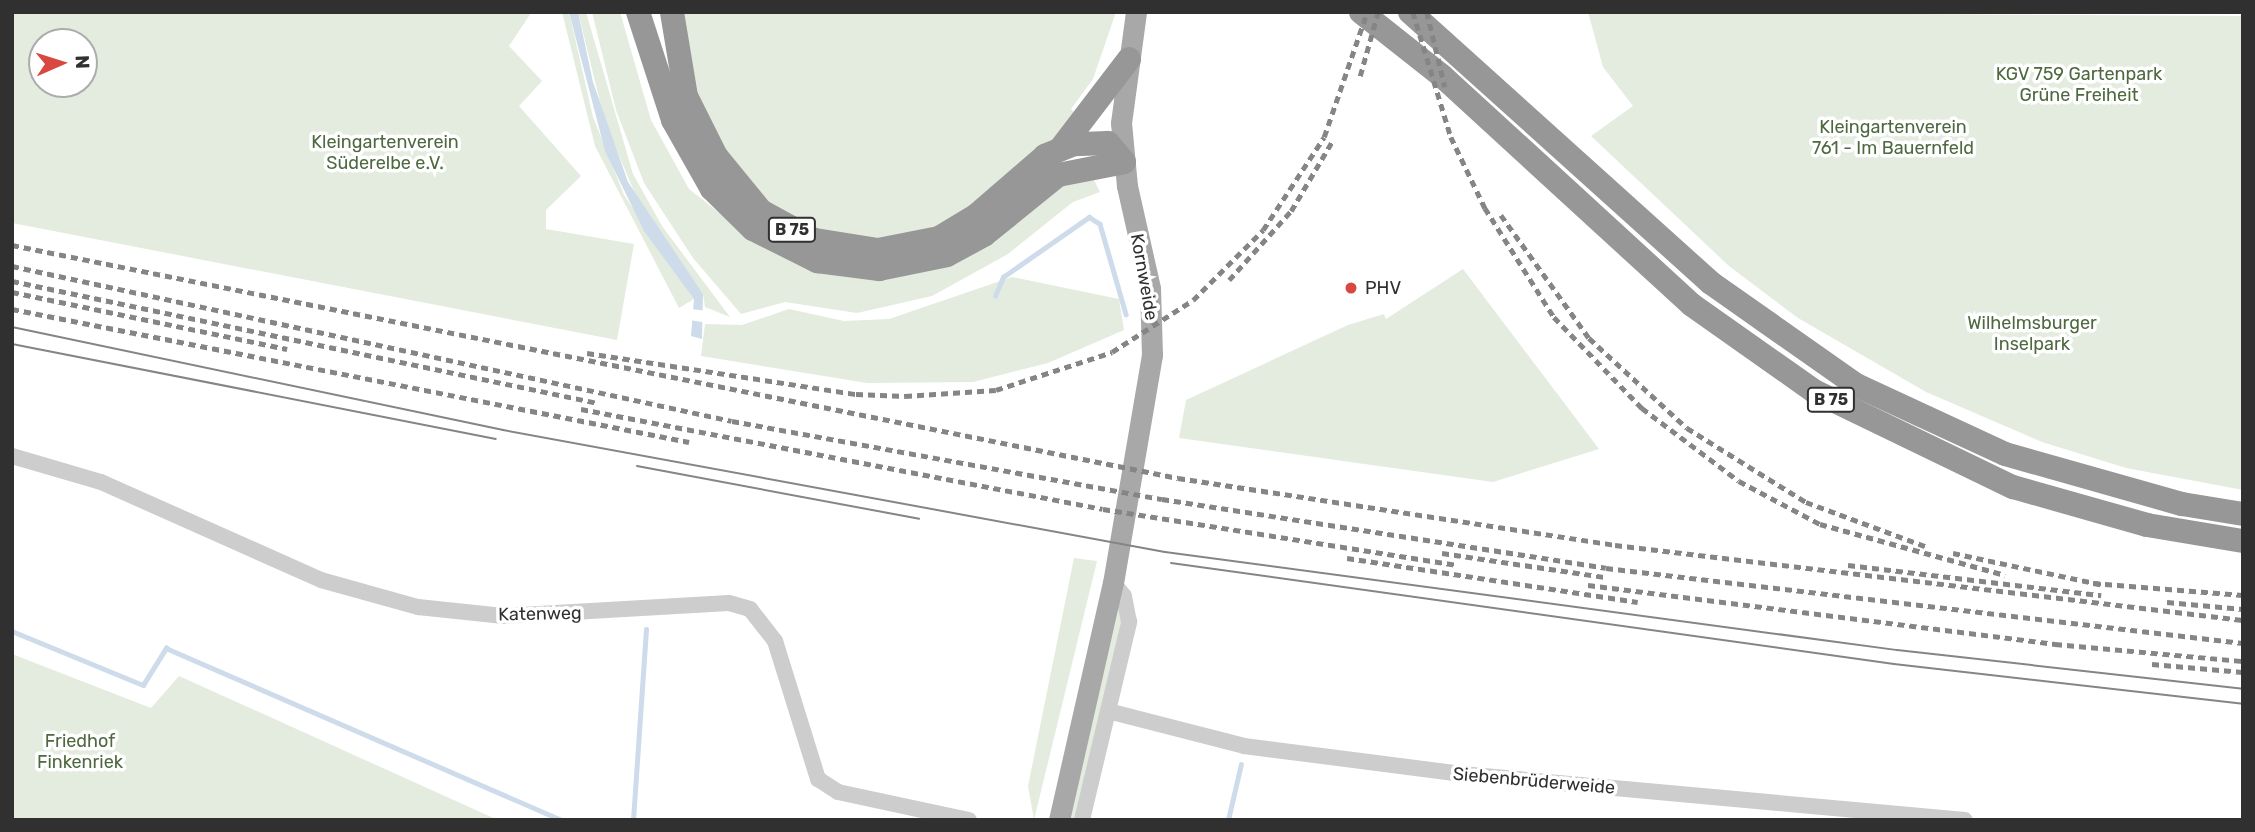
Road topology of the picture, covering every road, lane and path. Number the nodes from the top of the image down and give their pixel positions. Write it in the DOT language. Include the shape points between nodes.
graph roads {
  1 [pos="638,12"];
  2 [pos="672,12"];
  3 [pos="1136,12"];
  4 [pos="1361,12"];
  5 [pos="1410,12"];
  6 [pos="1129,59"];
  7 [pos="1061,148"];
  8 [pos="1124,162"];
  9 [pos="12,456"];
  10 [pos="2243,514"];
  11 [pos="2243,541"];
  12 [pos="1113,583"];
  13 [pos="1108,711"];
  14 [pos="1873,816"];
  15 [pos="970,820"];
  16 [pos="1059,820"];
  17 [pos="1082,820"];
  18 [pos="1965,820"];
  1 -- 8 [label="highway, B 75" via="676,128 712,189 753,229 817,261 879,269 947,255 985,235 1058,175"];
  2 -- 7 [label="highway, B 75" via="686,96 716,156 761,211 814,240 878,250 939,237"];
  3 -- 6 [label="main road, Kornweide"];
  4 -- 11 [label="highway, B 75" via="1452,85 1692,305 1814,391 2013,487 2147,525"];
  5 -- 10 [label="highway, B 75" via="1711,283 1856,385 2005,454 2182,504"];
  6 -- 7 [label="highway, B 75"];
  6 -- 8 [label="main road, Kornweide" via="1121,105"];
  7 -- 8 [label="highway" via="1108,143"];
  8 -- 12 [label="main road, Kornweide" via="1153,334"];
  9 -- 15 [label="street, Katenweg" via="101,482 321,580 418,607 504,616 729,603 750,609 775,641 818,779 838,792"];
  12 -- 13 [label="street" via="1124,596 1129,622"];
  12 -- 16 [label="main road, Kornweide"];
  13 -- 14 [label="street, Siebenbrüderweide" via="1244,746 1462,774"];
  13 -- 17 [label="street"];
  14 -- 18 [label="street, Siebenbrüderweide"];
}
